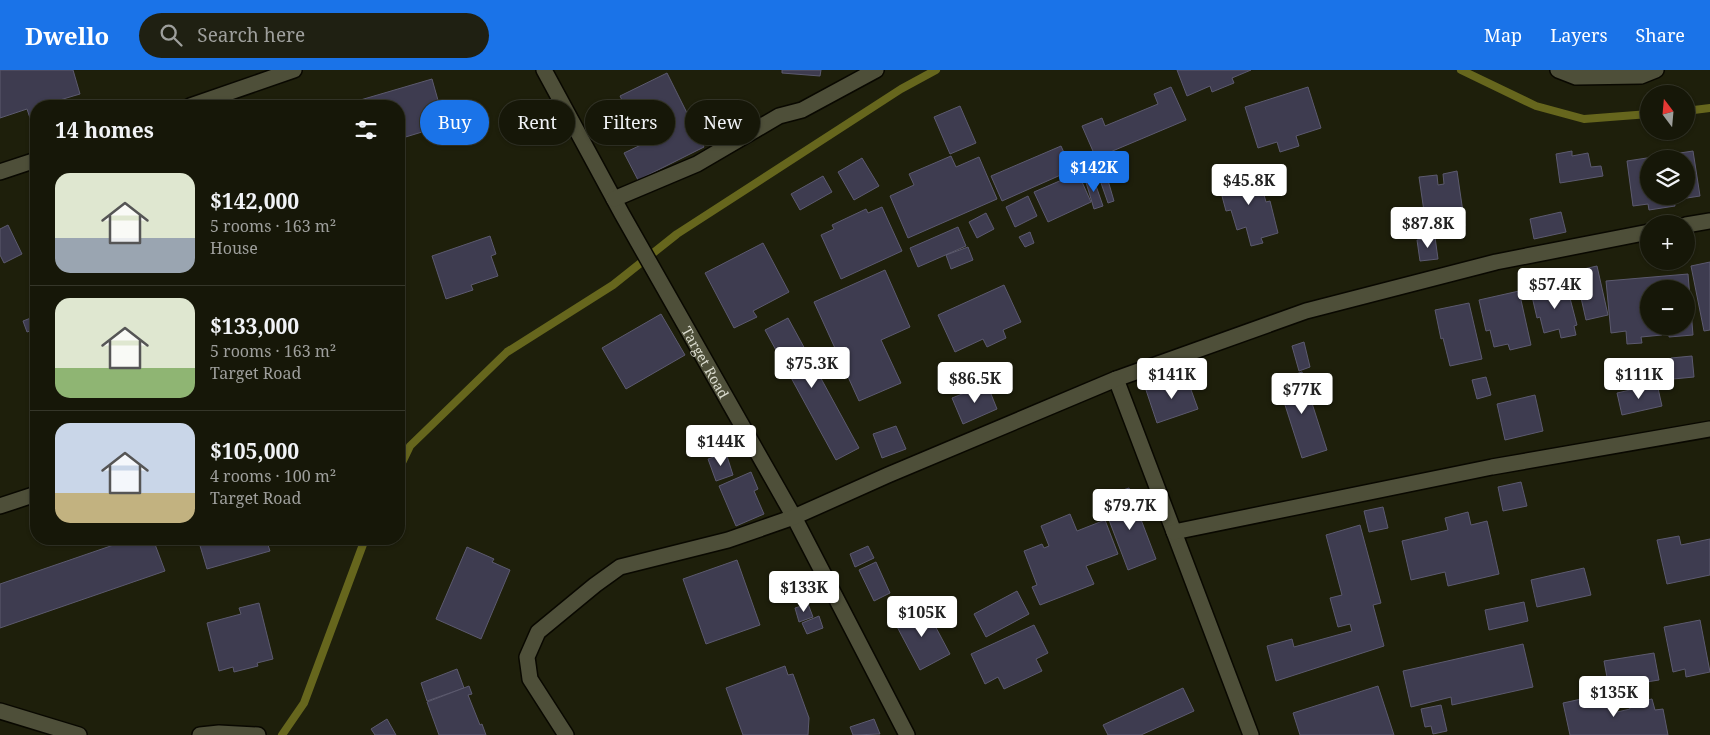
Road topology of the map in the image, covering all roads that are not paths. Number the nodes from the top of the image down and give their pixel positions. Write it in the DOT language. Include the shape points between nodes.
graph roads {
  1 [pos="294,70"];
  2 [pos="544,70"];
  3 [pos="876,70"];
  4 [pos="1558,70"];
  5 [pos="1656,70"];
  6 [pos="207,100"];
  7 [pos="30,162"];
  8 [pos="0,172"];
  9 [pos="614,199"];
  10 [pos="1710,220"];
  11 [pos="1695,223"];
  12 [pos="1640,234"];
  13 [pos="1116,379"];
  14 [pos="1710,429"];
  15 [pos="30,496"];
  16 [pos="0,506"];
  17 [pos="794,517"];
  18 [pos="1174,532"];
  19 [pos="0,711"];
  20 [pos="79,735"];
  21 [pos="200,735"];
  22 [pos="258,735"];
  23 [pos="566,735"];
  24 [pos="908,735"];
  25 [pos="1251,735"];
  1 -- 6 [label="street"];
  2 -- 9 [label="street, Target Road"];
  3 -- 9 [label="street" via="802,110 779,116 696,164"];
  4 -- 5 [label="street" via="1576,77 1641,76"];
  7 -- 8 [label="street"];
  9 -- 17 [label="street, Target Road"];
  10 -- 11 [label="street"];
  12 -- 13 [label="street" via="1496,262 1306,311"];
  13 -- 17 [label="street"];
  13 -- 18 [label="street"];
  14 -- 18 [label="street" via="1492,467"];
  15 -- 16 [label="street"];
  17 -- 23 [label="street" via="728,540 620,567 538,632 527,657 530,679"];
  17 -- 24 [label="street, Target Road"];
  18 -- 25 [label="street"];
  19 -- 20 [label="street"];
  21 -- 22 [label="street"];
}
